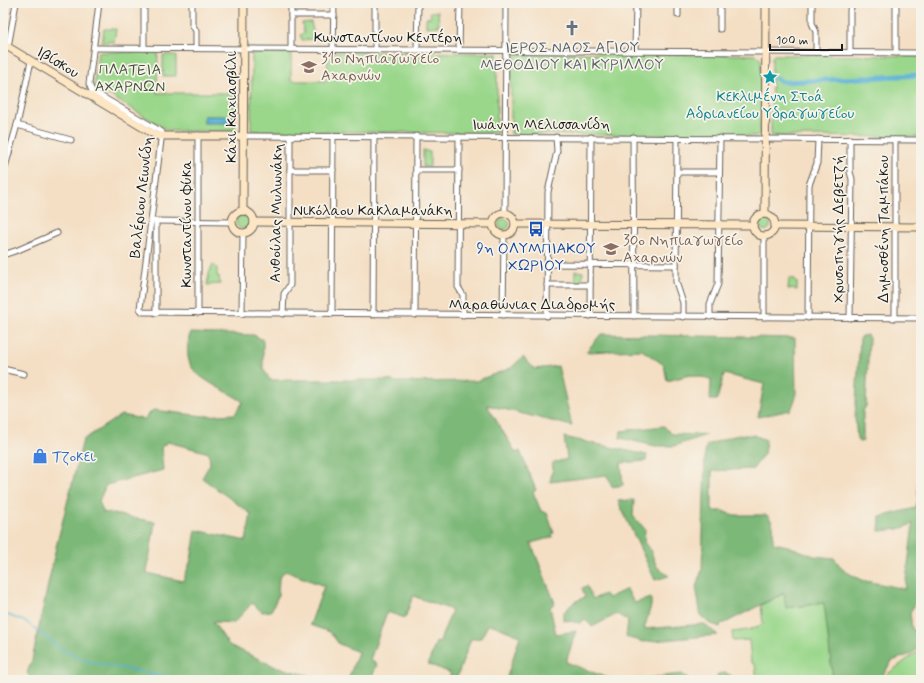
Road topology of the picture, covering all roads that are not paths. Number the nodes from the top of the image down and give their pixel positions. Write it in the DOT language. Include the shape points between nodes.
graph roads {
  1 [pos="16,3"];
  2 [pos="99,3"];
  3 [pos="144,3"];
  4 [pos="192,3"];
  5 [pos="244,3"];
  6 [pos="291,3"];
  7 [pos="334,3"];
  8 [pos="375,3"];
  9 [pos="418,3"];
  10 [pos="460,3"];
  11 [pos="506,3"];
  12 [pos="636,3"];
  13 [pos="678,3"];
  14 [pos="720,3"];
  15 [pos="766,3"];
  16 [pos="812,3"];
  17 [pos="853,3"];
  18 [pos="896,3"];
  19 [pos="291,15"];
  20 [pos="334,15"];
  21 [pos="678,15"];
  22 [pos="720,29"];
  23 [pos="5,46"];
  24 [pos="94,48"];
  25 [pos="144,48"];
  26 [pos="196,48"];
  27 [pos="244,48"];
  28 [pos="291,49"];
  29 [pos="333,49"];
  30 [pos="375,49"];
  31 [pos="417,50"];
  32 [pos="459,50"];
  33 [pos="505,50"];
  34 [pos="636,51"];
  35 [pos="766,52"];
  36 [pos="816,52"];
  37 [pos="850,52"];
  38 [pos="896,53"];
  39 [pos="921,53"];
  40 [pos="31,61"];
  41 [pos="17,125"];
  42 [pos="198,135"];
  43 [pos="161,136"];
  44 [pos="244,136"];
  45 [pos="290,136"];
  46 [pos="333,136"];
  47 [pos="374,136"];
  48 [pos="416,136"];
  49 [pos="459,137"];
  50 [pos="505,137"];
  51 [pos="556,137"];
  52 [pos="591,137"];
  53 [pos="633,137"];
  54 [pos="677,138"];
  55 [pos="720,138"];
  56 [pos="766,139"];
  57 [pos="818,139"];
  58 [pos="850,139"];
  59 [pos="71,140"];
  60 [pos="895,140"];
  61 [pos="921,140"];
  62 [pos="290,170"];
  63 [pos="333,170"];
  64 [pos="416,170"];
  65 [pos="459,170"];
  66 [pos="677,172"];
  67 [pos="719,172"];
  68 [pos="3,174"];
  69 [pos="243,211"];
  70 [pos="505,213"];
  71 [pos="766,214"];
  72 [pos="154,222"];
  73 [pos="197,222"];
  74 [pos="232,222"];
  75 [pos="254,222"];
  76 [pos="290,222"];
  77 [pos="332,223"];
  78 [pos="373,223"];
  79 [pos="416,223"];
  80 [pos="458,224"];
  81 [pos="492,224"];
  82 [pos="515,224"];
  83 [pos="548,224"];
  84 [pos="590,225"];
  85 [pos="634,225"];
  86 [pos="676,225"];
  87 [pos="719,226"];
  88 [pos="753,226"];
  89 [pos="776,226"];
  90 [pos="808,226"];
  91 [pos="851,226"];
  92 [pos="895,226"];
  93 [pos="921,227"];
  94 [pos="57,233"];
  95 [pos="243,233"];
  96 [pos="504,236"];
  97 [pos="764,237"];
  98 [pos="3,255"];
  99 [pos="548,264"];
  100 [pos="590,264"];
  101 [pos="634,265"];
  102 [pos="676,265"];
  103 [pos="548,285"];
  104 [pos="590,286"];
  105 [pos="143,312"];
  106 [pos="156,313"];
  107 [pos="198,313"];
  108 [pos="242,314"];
  109 [pos="283,314"];
  110 [pos="332,314"];
  111 [pos="373,314"];
  112 [pos="415,315"];
  113 [pos="463,315"];
  114 [pos="503,315"];
  115 [pos="547,316"];
  116 [pos="590,316"];
  117 [pos="634,316"];
  118 [pos="683,317"];
  119 [pos="710,317"];
  120 [pos="764,317"];
  121 [pos="808,318"];
  122 [pos="850,318"];
  123 [pos="894,318"];
  124 [pos="921,318"];
  125 [pos="3,369"];
  126 [pos="24,374"];
  1 -- 23 [label="street"];
  2 -- 24 [label="street, Βαλέριου Λεωνίδη"];
  3 -- 25 [label="street"];
  4 -- 26 [label="street"];
  5 -- 27 [label="street, Κάχι Καχιασβίλι"];
  6 -- 19 [label="street"];
  7 -- 20 [label="street"];
  8 -- 30 [label="street"];
  9 -- 31 [label="street"];
  10 -- 32 [label="street"];
  11 -- 33 [label="street"];
  12 -- 34 [label="street"];
  13 -- 21 [label="street"];
  14 -- 22 [label="street"];
  15 -- 35 [label="street"];
  16 -- 36 [label="street"];
  17 -- 37 [label="street" via="850,10"];
  18 -- 38 [label="street"];
  19 -- 20 [label="street"];
  19 -- 28 [label="street"];
  20 -- 29 [label="street"];
  23 -- 40 [label="street, Ιβίσκου"];
  24 -- 25 [label="street, Κωνσταντίνου Κεντέρη"];
  24 -- 43 [label="street, Βαλέριου Λεωνίδη" via="89,84 91,89 161,130"];
  25 -- 26 [label="street, Κωνσταντίνου Κεντέρη"];
  26 -- 27 [label="street, Κωνσταντίνου Κεντέρη"];
  27 -- 28 [label="street, Κωνσταντίνου Κεντέρη"];
  27 -- 44 [label="street, Κάχι Καχιασβίλι"];
  28 -- 29 [label="street, Κωνσταντίνου Κεντέρη"];
  29 -- 30 [label="street, Κωνσταντίνου Κεντέρη"];
  30 -- 31 [label="street, Κωνσταντίνου Κεντέρη"];
  31 -- 32 [label="street, Κωνσταντίνου Κεντέρη"];
  32 -- 33 [label="street, Κωνσταντίνου Κεντέρη"];
  33 -- 34 [label="street, Κωνσταντίνου Κεντέρη"];
  33 -- 50 [label="street"];
  34 -- 35 [label="street, Κωνσταντίνου Κεντέρη"];
  35 -- 36 [label="street, Κωνσταντίνου Κεντέρη"];
  35 -- 56 [label="street"];
  36 -- 37 [label="street, Κωνσταντίνου Κεντέρη"];
  37 -- 38 [label="street, Κωνσταντίνου Κεντέρη"];
  38 -- 39 [label="street, Κωνσταντίνου Κεντέρη"];
  40 -- 41 [label="street"];
  40 -- 43 [label="street, Ιβίσκου"];
  41 -- 59 [label="street"];
  41 -- 68 [label="street"];
  42 -- 43 [label="street, Ιωάννη Μελισσανίδη"];
  42 -- 44 [label="street, Ιωάννη Μελισσανίδη"];
  42 -- 73 [label="street, Κωνσταντίνου Φύκα"];
  43 -- 72 [label="street, Βαλέριου Λεωνίδη"];
  44 -- 45 [label="street, Ιωάννη Μελισσανίδη"];
  44 -- 69 [label="street, Κάχι Καχιασβίλι"];
  45 -- 46 [label="street, Ιωάννη Μελισσανίδη"];
  45 -- 62 [label="street, Ανθούλας Μυλωνάκη"];
  46 -- 47 [label="street, Ιωάννη Μελισσανίδη"];
  46 -- 63 [label="street"];
  47 -- 48 [label="street, Ιωάννη Μελισσανίδη"];
  47 -- 78 [label="street"];
  48 -- 49 [label="street, Ιωάννη Μελισσανίδη"];
  48 -- 64 [label="street"];
  49 -- 50 [label="street, Ιωάννη Μελισσανίδη"];
  49 -- 65 [label="street"];
  50 -- 51 [label="street, Ιωάννη Μελισσανίδη"];
  50 -- 70 [label="street"];
  51 -- 52 [label="street, Ιωάννη Μελισσανίδη"];
  51 -- 83 [label="street" via="557,151 548,192"];
  52 -- 53 [label="street, Ιωάννη Μελισσανίδη"];
  52 -- 84 [label="street"];
  53 -- 54 [label="street, Ιωάννη Μελισσανίδη"];
  53 -- 85 [label="street"];
  54 -- 55 [label="street, Ιωάννη Μελισσανίδη"];
  54 -- 66 [label="street"];
  55 -- 56 [label="street, Ιωάννη Μελισσανίδη"];
  55 -- 67 [label="street"];
  56 -- 57 [label="street, Ιωάννη Μελισσανίδη"];
  56 -- 71 [label="street"];
  57 -- 58 [label="street, Ιωάννη Μελισσανίδη"];
  57 -- 90 [label="street" via="818,163 809,184"];
  58 -- 60 [label="street, Ιωάννη Μελισσανίδη"];
  58 -- 91 [label="street, Χρυσοπηγής Δεβετζή"];
  60 -- 61 [label="street, Ιωάννη Μελισσανίδη"];
  60 -- 92 [label="street, Δημοσθένη Ταμπάκου"];
  62 -- 63 [label="street"];
  62 -- 76 [label="street, Ανθούλας Μυλωνάκη"];
  63 -- 77 [label="street"];
  64 -- 65 [label="street"];
  64 -- 79 [label="street"];
  65 -- 80 [label="street"];
  66 -- 67 [label="street"];
  66 -- 86 [label="street"];
  67 -- 87 [label="street"];
  69 -- 74 [label="street" via="237,213"];
  69 -- 75 [label="street" via="250,213"];
  70 -- 81 [label="street" via="498,215"];
  70 -- 82 [label="street" via="511,216"];
  71 -- 88 [label="street" via="757,217"];
  71 -- 89 [label="street" via="773,218"];
  72 -- 73 [label="street"];
  72 -- 105 [label="street, Βαλέριου Λεωνίδη" via="140,309"];
  72 -- 106 [label="street"];
  73 -- 74 [label="street"];
  73 -- 107 [label="street, Κωνσταντίνου Φύκα"];
  74 -- 95 [label="street" via="235,230"];
  75 -- 76 [label="street, Νικόλαου Κακλαμανάκη"];
  75 -- 95 [label="street" via="249,231"];
  76 -- 77 [label="street, Νικόλαου Κακλαμανάκη"];
  76 -- 109 [label="street, Ανθούλας Μυλωνάκη" via="290,285 284,294"];
  77 -- 78 [label="street, Νικόλαου Κακλαμανάκη"];
  77 -- 110 [label="street"];
  78 -- 79 [label="street, Νικόλαου Κακλαμανάκη"];
  78 -- 111 [label="street"];
  79 -- 80 [label="street, Νικόλαου Κακλαμανάκη"];
  79 -- 112 [label="street"];
  80 -- 81 [label="street, Νικόλαου Κακλαμανάκη"];
  80 -- 113 [label="street" via="458,287 463,295"];
  81 -- 96 [label="street" via="496,232"];
  82 -- 83 [label="street"];
  82 -- 96 [label="street" via="512,232"];
  83 -- 84 [label="street"];
  83 -- 99 [label="street"];
  84 -- 85 [label="street"];
  84 -- 100 [label="street"];
  85 -- 86 [label="street"];
  85 -- 101 [label="street"];
  86 -- 87 [label="street"];
  86 -- 102 [label="street"];
  87 -- 88 [label="street"];
  87 -- 119 [label="street" via="718,284 710,304"];
  88 -- 97 [label="street" via="755,232"];
  89 -- 90 [label="street"];
  89 -- 97 [label="street" via="772,234"];
  90 -- 91 [label="street"];
  90 -- 121 [label="street"];
  91 -- 92 [label="street"];
  91 -- 122 [label="street, Χρυσοπηγής Δεβετζή"];
  92 -- 93 [label="street"];
  92 -- 123 [label="street, Δημοσθένη Ταμπάκου"];
  94 -- 98 [label="street"];
  95 -- 108 [label="street"];
  96 -- 114 [label="street"];
  97 -- 120 [label="street"];
  99 -- 100 [label="street"];
  99 -- 103 [label="street"];
  100 -- 101 [label="street"];
  100 -- 104 [label="street"];
  101 -- 102 [label="street"];
  101 -- 117 [label="street"];
  102 -- 118 [label="street" via="676,282 683,303"];
  103 -- 104 [label="street"];
  103 -- 115 [label="street"];
  104 -- 116 [label="street"];
  105 -- 106 [label="street, Μαραθώνιας Διαδρομής"];
  106 -- 107 [label="street, Μαραθώνιας Διαδρομής"];
  107 -- 108 [label="street, Μαραθώνιας Διαδρομής"];
  108 -- 109 [label="street, Μαραθώνιας Διαδρομής"];
  109 -- 110 [label="street, Μαραθώνιας Διαδρομής"];
  110 -- 111 [label="street, Μαραθώνιας Διαδρομής"];
  111 -- 112 [label="street, Μαραθώνιας Διαδρομής"];
  112 -- 113 [label="street, Μαραθώνιας Διαδρομής"];
  113 -- 114 [label="street, Μαραθώνιας Διαδρομής"];
  114 -- 115 [label="street, Μαραθώνιας Διαδρομής"];
  115 -- 116 [label="street, Μαραθώνιας Διαδρομής"];
  116 -- 117 [label="street, Μαραθώνιας Διαδρομής"];
  117 -- 118 [label="street, Μαραθώνιας Διαδρομής"];
  118 -- 119 [label="street, Μαραθώνιας Διαδρομής"];
  119 -- 120 [label="street, Μαραθώνιας Διαδρομής"];
  120 -- 121 [label="street, Μαραθώνιας Διαδρομής"];
  121 -- 122 [label="street, Μαραθώνιας Διαδρομής"];
  122 -- 123 [label="street, Μαραθώνιας Διαδρομής"];
  123 -- 124 [label="street, Μαραθώνιας Διαδρομής"];
  125 -- 126 [label="street"];
}
